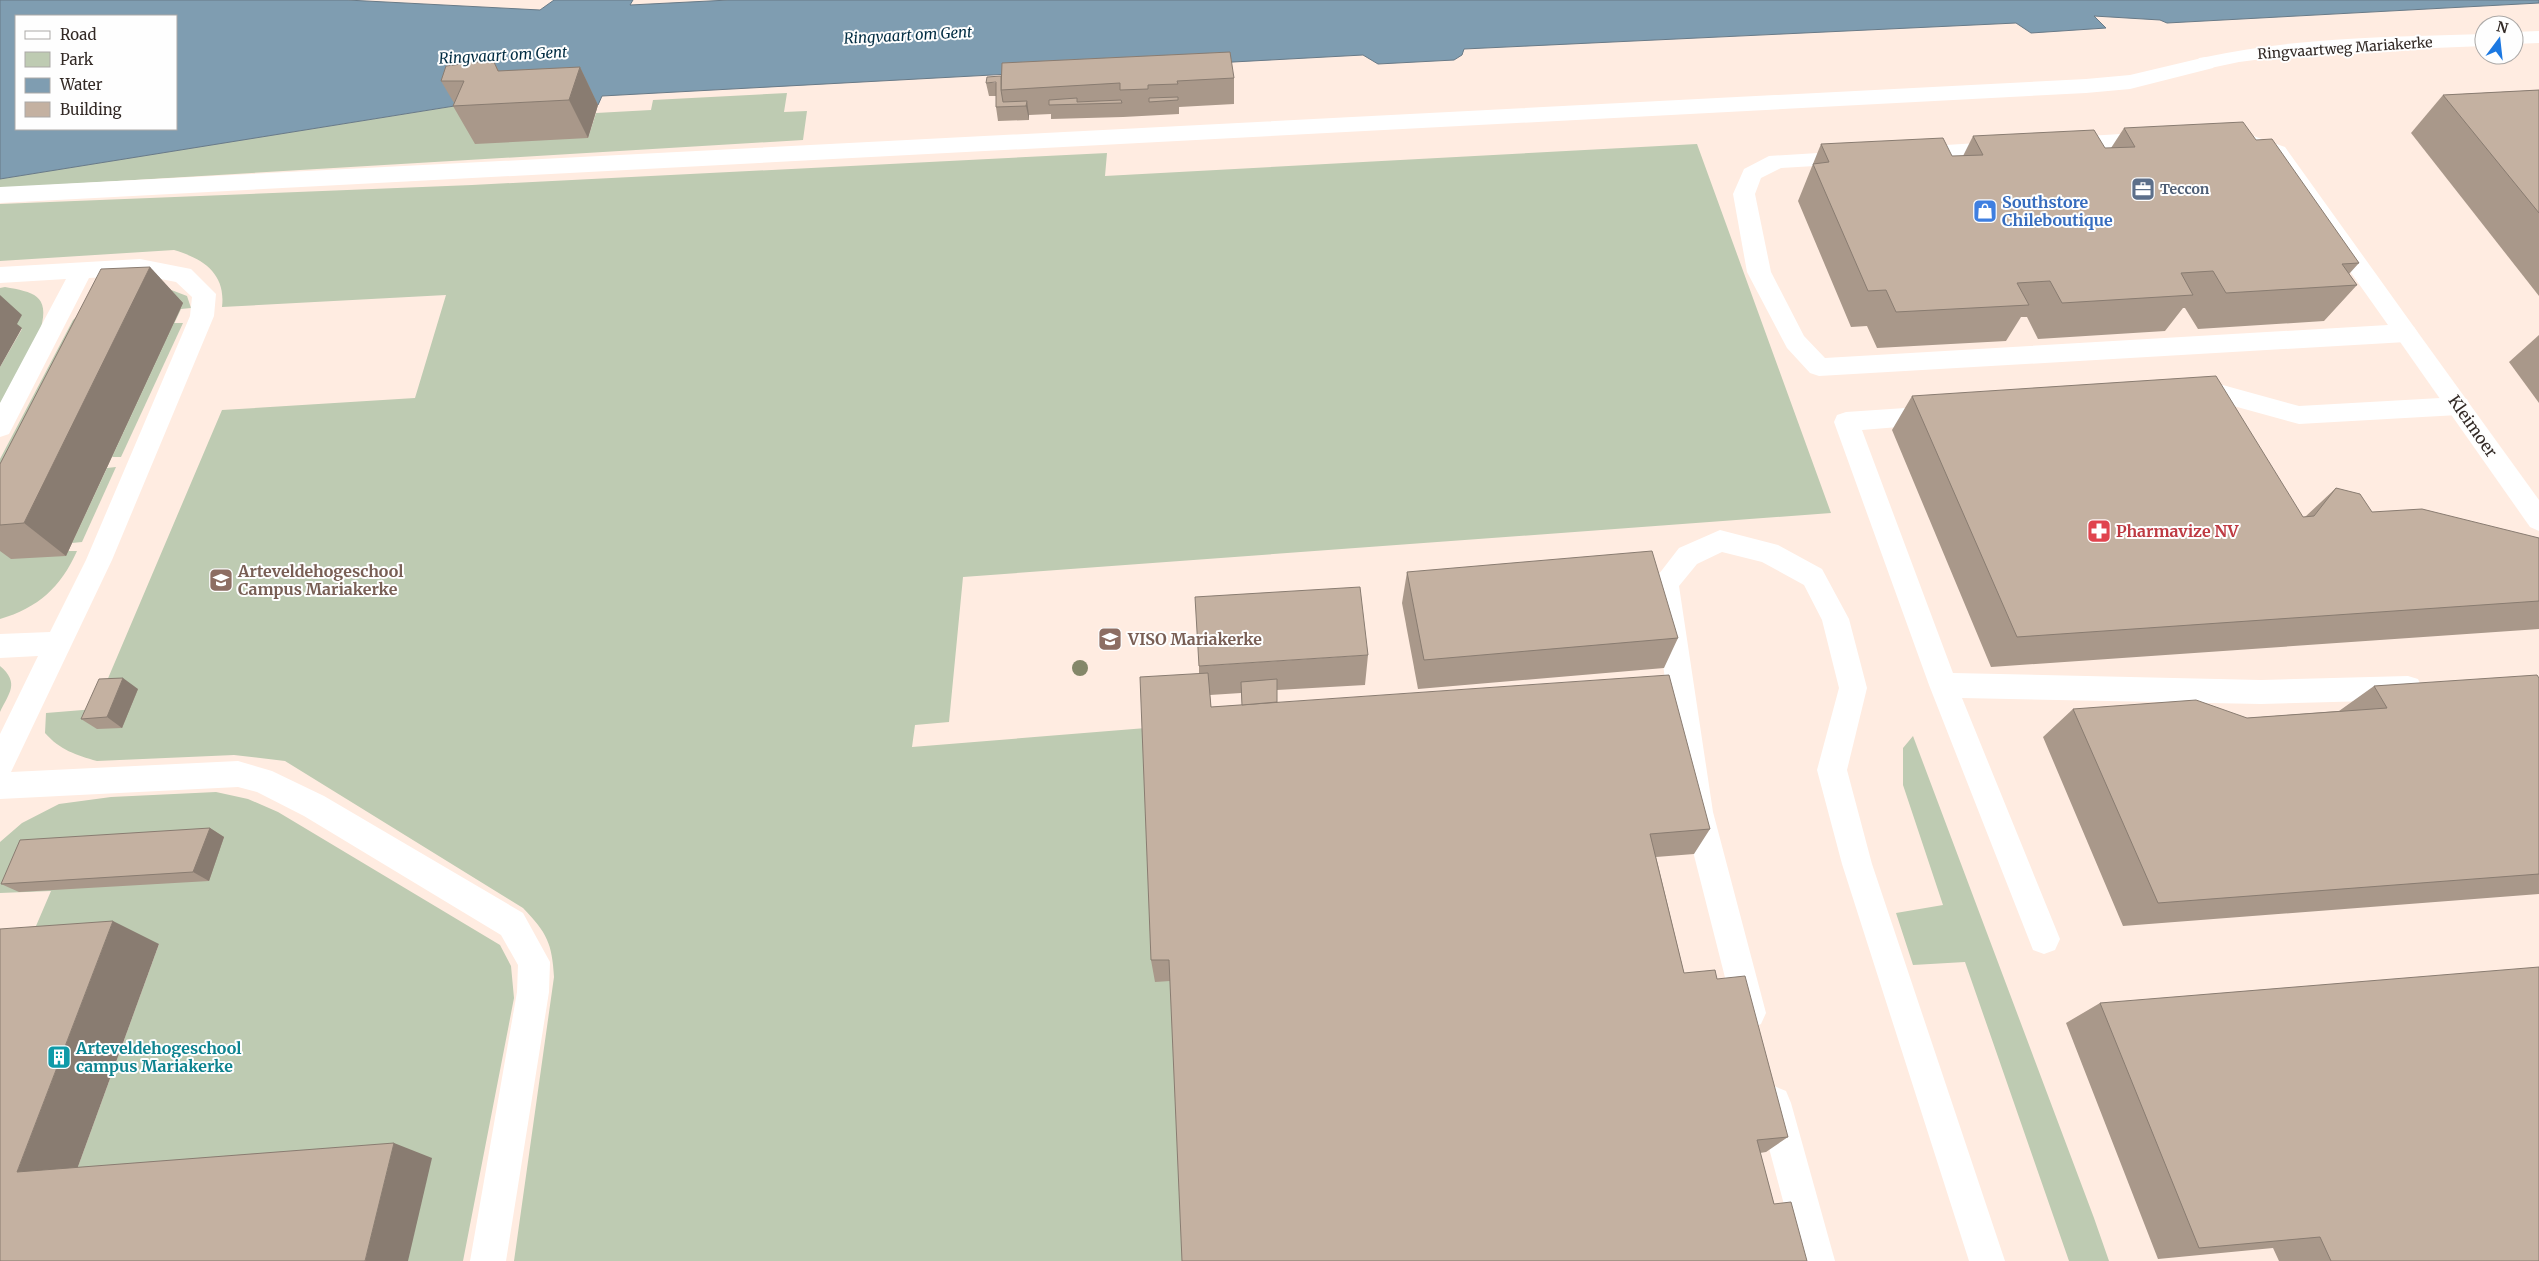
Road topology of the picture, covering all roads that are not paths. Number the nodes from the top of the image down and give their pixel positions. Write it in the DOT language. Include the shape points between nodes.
graph roads {
  1 [pos="2539,37"];
  2 [pos="2524,38"];
  3 [pos="2474,40"];
  4 [pos="0,195"];
  5 [pos="82,270"];
  6 [pos="0,275"];
  7 [pos="2406,333"];
  8 [pos="2170,397"];
  9 [pos="2458,406"];
  10 [pos="1964,413"];
  11 [pos="0,427"];
  12 [pos="2539,520"];
  13 [pos="59,643"];
  14 [pos="0,646"];
  15 [pos="1943,685"];
  16 [pos="2430,687"];
  17 [pos="0,764"];
  18 [pos="0,786"];
  19 [pos="2044,939"];
  20 [pos="1757,1040"];
  21 [pos="1767,1077"];
  22 [pos="488,1261"];
  23 [pos="1817,1261"];
  24 [pos="1987,1261"];
  1 -- 2 [label="street"];
  3 -- 4 [label="street, Ringvaartweg Mariakerke" via="2239,55 2130,82 2086,86"];
  5 -- 6 [label="street"];
  5 -- 11 [label="street"];
  5 -- 13 [label="street" via="140,267 183,275 204,294 202,316 99,560"];
  7 -- 7 [label="street, Kleimoer" via="2277,152 2239,138 2201,136 1776,161 1752,174 1744,194 1759,272 1795,342 1819,367"];
  7 -- 9 [label="street, Kleimoer"];
  8 -- 9 [label="street" via="2219,393 2299,415"];
  9 -- 12 [label="street, Kleimoer"];
  10 -- 15 [label="street" via="1846,422"];
  13 -- 14 [label="street"];
  13 -- 17 [label="street"];
  15 -- 16 [label="street" via="2261,692"];
  15 -- 19 [label="street"];
  18 -- 22 [label="street" via="238,774 262,780 314,806 512,924 534,962 533,992"];
  20 -- 24 [label="street" via="1698,812 1665,583 1688,556 1720,541 1769,553 1813,577 1835,619 1853,688 1832,770 1857,864"];
  21 -- 23 [label="street"];
}
